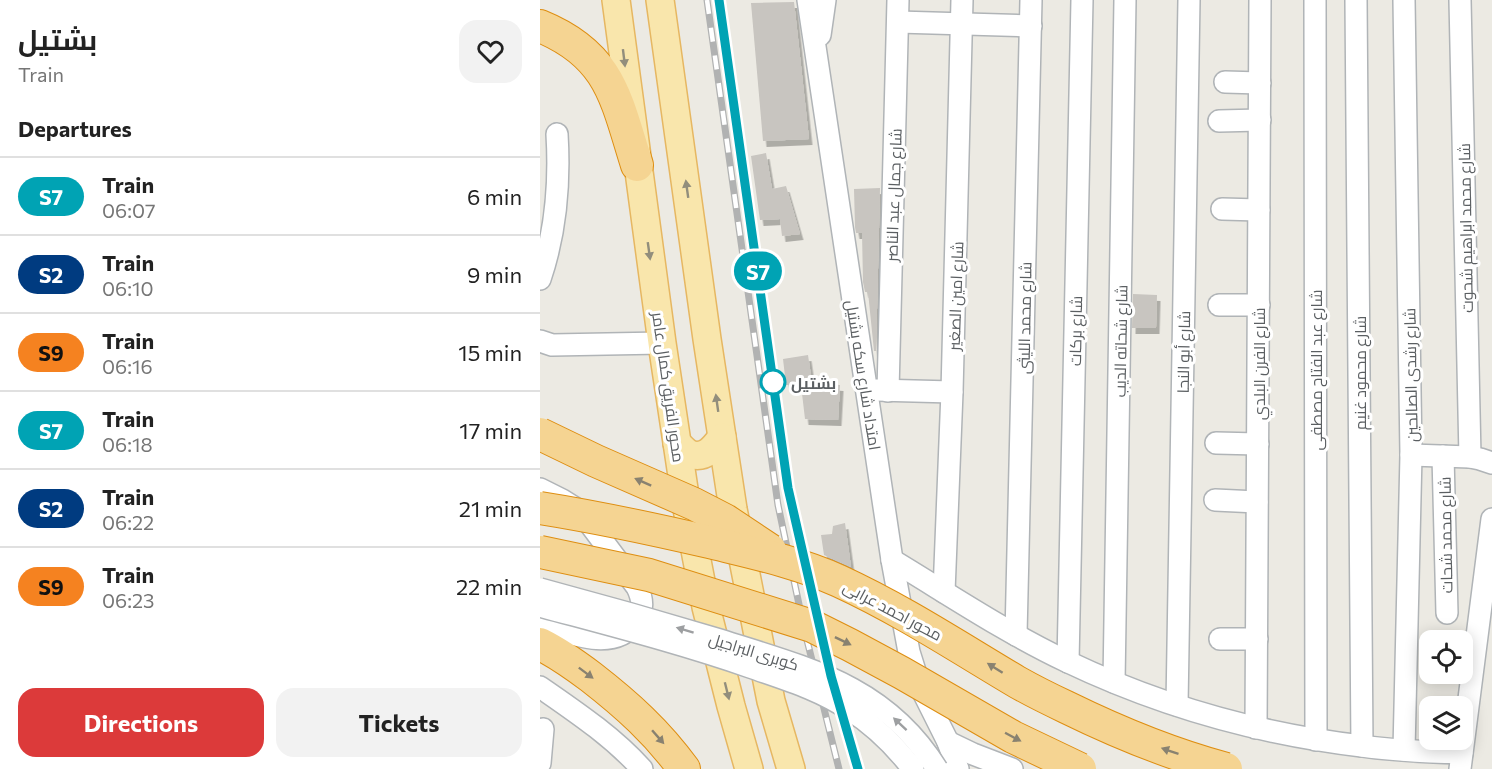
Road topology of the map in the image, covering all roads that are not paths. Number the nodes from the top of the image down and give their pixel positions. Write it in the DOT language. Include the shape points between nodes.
graph roads {
  1 [pos="616,0"];
  2 [pos="660,0"];
  3 [pos="808,0"];
  4 [pos="825,0"];
  5 [pos="898,0"];
  6 [pos="962,0"];
  7 [pos="1031,0"];
  8 [pos="1082,0"];
  9 [pos="1125,0"];
  10 [pos="1189,0"];
  11 [pos="1260,0"];
  12 [pos="1314,0"];
  13 [pos="1356,0"];
  14 [pos="1404,0"];
  15 [pos="1460,0"];
  16 [pos="898,22"];
  17 [pos="962,24"];
  18 [pos="540,26"];
  19 [pos="1031,26"];
  20 [pos="818,60"];
  21 [pos="1225,82"];
  22 [pos="1260,83"];
  23 [pos="1260,120"];
  24 [pos="1219,121"];
  25 [pos="557,134"];
  26 [pos="637,165"];
  27 [pos="1222,209"];
  28 [pos="1259,210"];
  29 [pos="540,279"];
  30 [pos="1219,305"];
  31 [pos="1258,305"];
  32 [pos="540,341"];
  33 [pos="662,343"];
  34 [pos="866,390"];
  35 [pos="888,391"];
  36 [pos="952,392"];
  37 [pos="540,434"];
  38 [pos="722,436"];
  39 [pos="677,443"];
  40 [pos="1216,443"];
  41 [pos="1258,444"];
  42 [pos="1411,455"];
  43 [pos="1443,456"];
  44 [pos="1470,457"];
  45 [pos="1492,463"];
  46 [pos="540,489"];
  47 [pos="1215,500"];
  48 [pos="1257,502"];
  49 [pos="540,508"];
  50 [pos="687,509"];
  51 [pos="733,509"];
  52 [pos="1492,519"];
  53 [pos="540,552"];
  54 [pos="786,560"];
  55 [pos="892,560"];
  56 [pos="540,589"];
  57 [pos="944,592"];
  58 [pos="540,606"];
  59 [pos="1447,613"];
  60 [pos="540,624"];
  61 [pos="1016,635"];
  62 [pos="1220,639"];
  63 [pos="1257,639"];
  64 [pos="540,644"];
  65 [pos="1068,662"];
  66 [pos="1114,682"];
  67 [pos="540,687"];
  68 [pos="1177,705"];
  69 [pos="1256,728"];
  70 [pos="543,729"];
  71 [pos="1316,740"];
  72 [pos="948,742"];
  73 [pos="1362,746"];
  74 [pos="1404,750"];
  75 [pos="1461,761"];
  76 [pos="540,764"];
  77 [pos="642,769"];
  78 [pos="684,769"];
  79 [pos="749,769"];
  80 [pos="791,769"];
  81 [pos="913,769"];
  82 [pos="937,769"];
  83 [pos="958,769"];
  84 [pos="1012,769"];
  85 [pos="1080,769"];
  86 [pos="1226,769"];
  1 -- 26 [label="main road, محور الفريق كمال عامر, one-way"];
  38 -- 2 [label="main road, one-way"];
  3 -- 20 [label="street, امتداد شارع سكه بشتيل"];
  4 -- 20 [label="street"];
  5 -- 16 [label="street, شارع جمال عبد الناصر"];
  6 -- 17 [label="street, شارع امين الصغير"];
  7 -- 19 [label="street, شارع محمد الليثى"];
  8 -- 65 [label="street, شارع بركات"];
  9 -- 66 [label="street, شارع شحاته الديب"];
  10 -- 68 [label="street, شارع أبو النجا"];
  11 -- 22 [label="street, شارع الفرن البلدي"];
  12 -- 71 [label="street, شارع عبد الفتاح مصطفى"];
  13 -- 73 [label="street, شارع محمود غنيم"];
  14 -- 42 [label="street, شارع رشدى الصالحين"];
  15 -- 44 [label="street, شارع محمد ابراهيم شحوت"];
  16 -- 17 [label="street"];
  16 -- 35 [label="street, شارع جمال عبد الناصر"];
  17 -- 19 [label="street"];
  17 -- 36 [label="street, شارع امين الصغير"];
  18 -- 26 [label="highway" via="584,52 606,78"];
  19 -- 61 [label="street, شارع محمد الليثى"];
  20 -- 34 [label="street, امتداد شارع سكه بشتيل"];
  21 -- 22 [label="street"];
  22 -- 23 [label="street, شارع الفرن البلدي"];
  23 -- 24 [label="street"];
  23 -- 28 [label="street, شارع الفرن البلدي"];
  25 -- 29 [label="street" via="554,221"];
  26 -- 33 [label="main road, محور الفريق كمال عامر, one-way"];
  27 -- 28 [label="street"];
  28 -- 31 [label="street, شارع الفرن البلدي"];
  30 -- 31 [label="street"];
  31 -- 41 [label="street, شارع الفرن البلدي"];
  32 -- 33 [label="street" via="552,345"];
  33 -- 39 [label="main road, محور الفريق كمال عامر"];
  34 -- 35 [label="street"];
  34 -- 55 [label="street, امتداد شارع سكه بشتيل"];
  35 -- 36 [label="street"];
  36 -- 57 [label="street, شارع امين الصغير"];
  54 -- 37 [label="highway, one-way, bridge" via="715,514"];
  38 -- 39 [label="main road" via="703,455 692,455"];
  38 -- 51 [label="main road"];
  39 -- 50 [label="main road, محور الفريق كمال عامر"];
  40 -- 41 [label="street"];
  41 -- 48 [label="street, شارع الفرن البلدي"];
  42 -- 43 [label="street"];
  42 -- 74 [label="street, شارع رشدى الصالحين"];
  43 -- 44 [label="street"];
  43 -- 59 [label="street, شارع محمد شحات"];
  44 -- 45 [label="street"];
  46 -- 60 [label="street" via="581,512 637,587 642,607 628,631 611,638 569,633"];
  47 -- 48 [label="street"];
  48 -- 63 [label="street, شارع الفرن البلدي"];
  49 -- 54 [label="highway, محور احمد عرابى, bridge"];
  50 -- 51 [label="main road"];
  50 -- 79 [label="main road, محور الفريق كمال عامر, one-way" via="706,608"];
  51 -- 80 [label="main road" via="771,701"];
  52 -- 75 [label="street"];
  53 -- 85 [label="highway, one-way, bridge" via="649,575 812,626 1013,738"];
  86 -- 54 [label="highway, محور احمد عرابى, one-way, bridge" via="1171,752 1093,720 1018,682 880,601"];
  55 -- 57 [label="street"];
  55 -- 72 [label="street, امتداد شارع سكه بشتيل" via="909,652 919,684"];
  82 -- 56 [label="street, كوبرى البراجيل, one-way, bridge" via="913,736 884,710 821,673"];
  57 -- 61 [label="street"];
  58 -- 81 [label="street, كوبرى البراجيل, bridge" via="668,641 811,688 869,723"];
  61 -- 65 [label="street"];
  62 -- 63 [label="street"];
  63 -- 69 [label="street, شارع الفرن البلدي"];
  64 -- 78 [label="highway, one-way" via="580,668 629,707"];
  65 -- 66 [label="street"];
  66 -- 68 [label="street"];
  67 -- 77 [label="street" via="599,729"];
  68 -- 69 [label="street"];
  69 -- 71 [label="street"];
  70 -- 76 [label="street"];
  71 -- 73 [label="street"];
  72 -- 83 [label="street, امتداد شارع سكه بشتيل"];
  72 -- 84 [label="street"];
  73 -- 74 [label="street"];
  74 -- 75 [label="street"];
}
